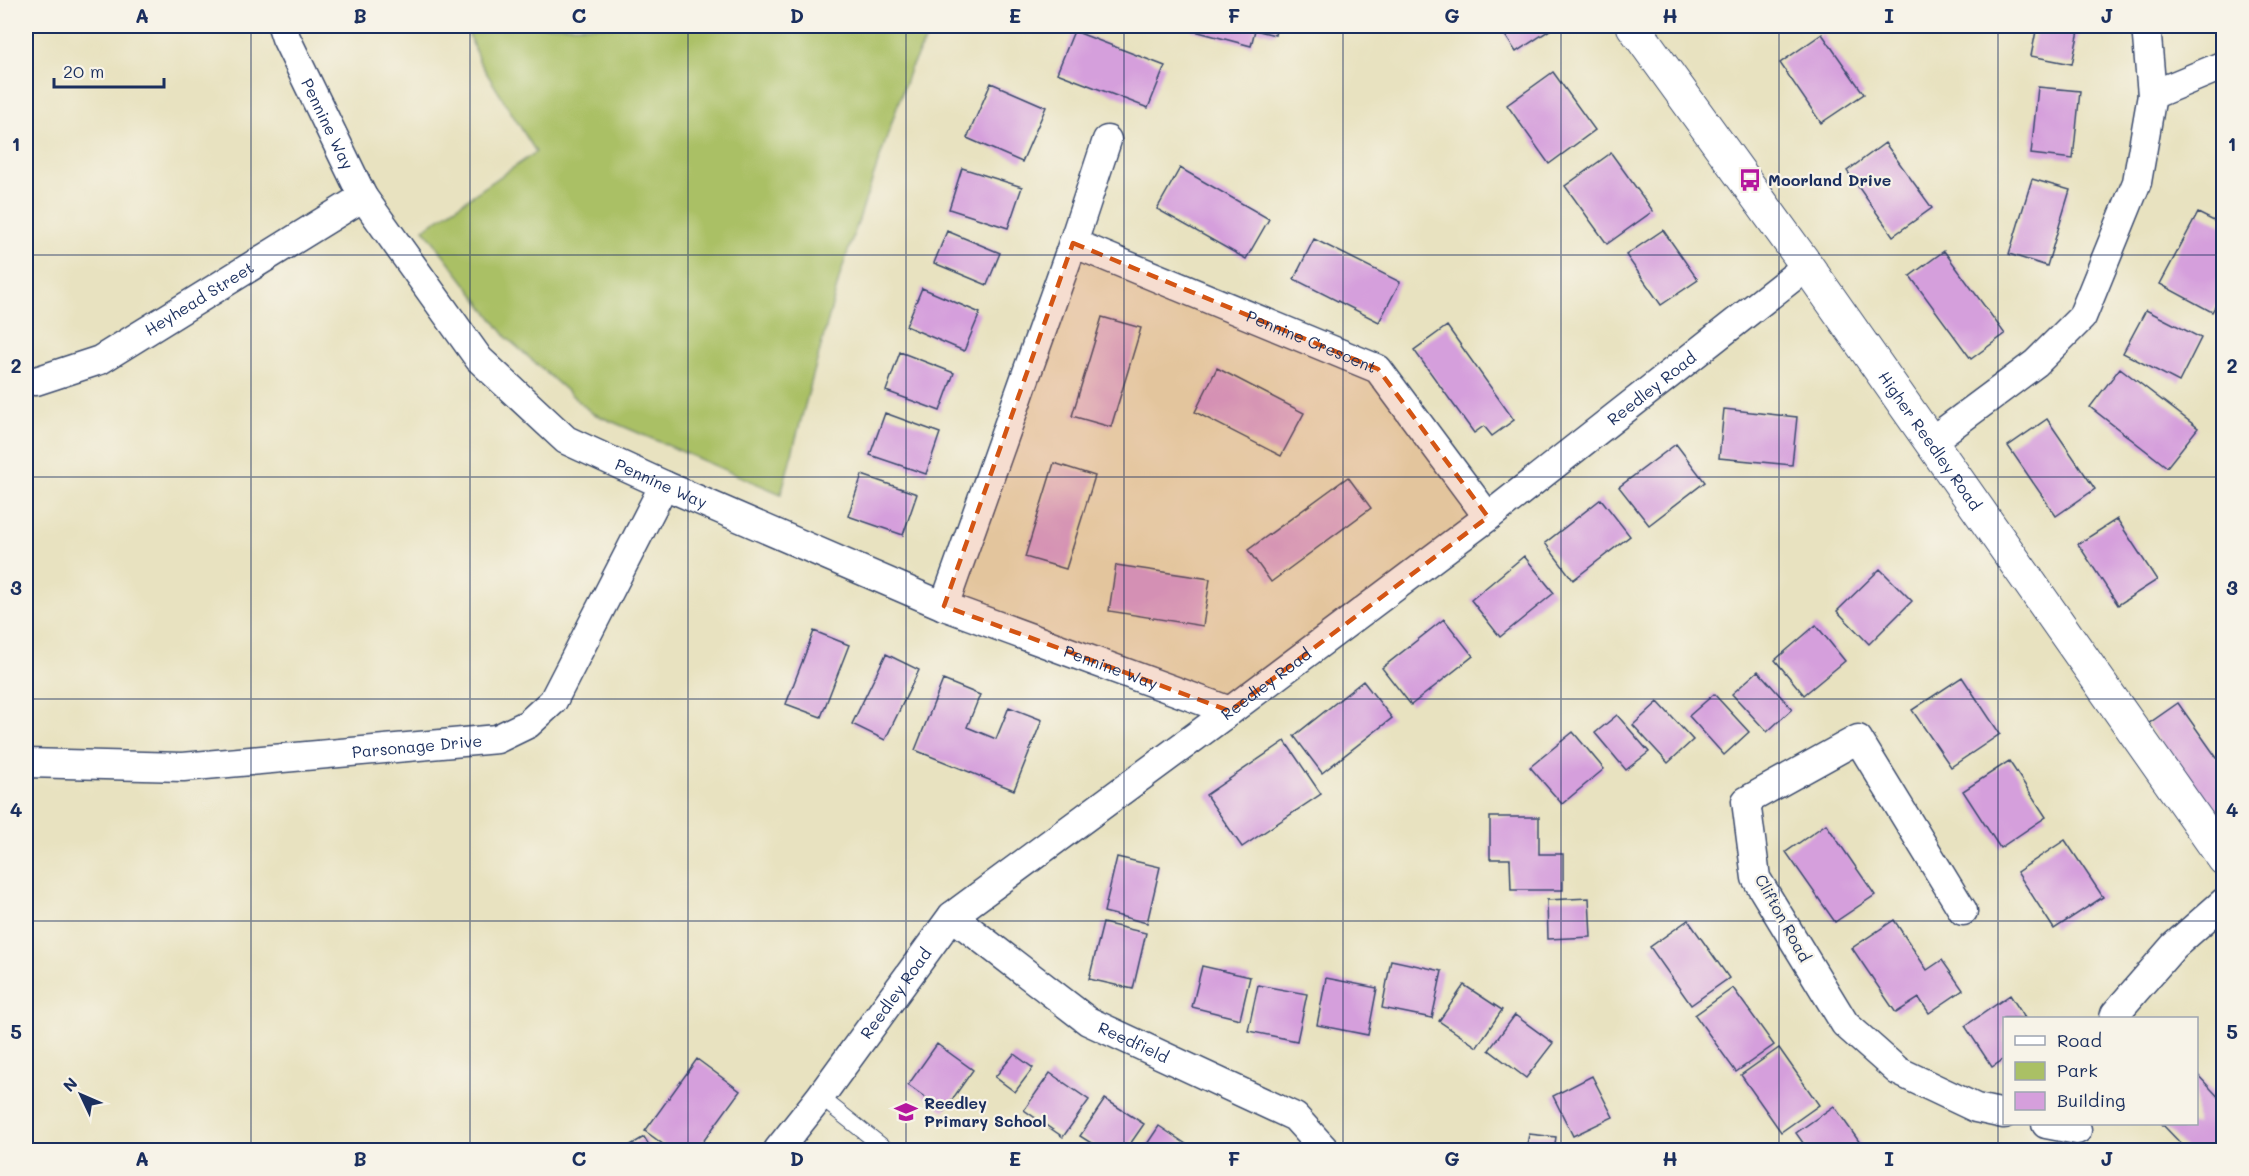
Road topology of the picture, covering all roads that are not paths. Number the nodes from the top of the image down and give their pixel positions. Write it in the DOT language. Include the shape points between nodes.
graph roads {
  1 [pos="282,26"];
  2 [pos="1633,26"];
  3 [pos="2146,26"];
  4 [pos="2223,65"];
  5 [pos="2152,95"];
  6 [pos="1107,140"];
  7 [pos="363,197"];
  8 [pos="1073,243"];
  9 [pos="1807,266"];
  10 [pos="26,380"];
  11 [pos="1930,442"];
  12 [pos="663,485"];
  13 [pos="1488,517"];
  14 [pos="944,606"];
  15 [pos="1230,711"];
  16 [pos="26,763"];
  17 [pos="2223,859"];
  18 [pos="2223,902"];
  19 [pos="1963,910"];
  20 [pos="952,916"];
  21 [pos="2114,1017"];
  22 [pos="820,1097"];
  23 [pos="2003,1114"];
  24 [pos="2049,1125"];
  25 [pos="2076,1135"];
  26 [pos="778,1150"];
  27 [pos="887,1150"];
  28 [pos="1325,1150"];
  1 -- 7 [label="street, Pennine Way"];
  2 -- 9 [label="street, Higher Reedley Road"];
  3 -- 5 [label="street"];
  4 -- 5 [label="street"];
  5 -- 11 [label="street" via="2137,182 2082,317 2036,363"];
  6 -- 8 [label="street"];
  7 -- 10 [label="street, Heyhead Street" via="100,360 36,381"];
  7 -- 12 [label="street, Pennine Way" via="479,359 566,440"];
  8 -- 13 [label="street, Pennine Crescent" via="1378,369"];
  8 -- 14 [label="street"];
  9 -- 11 [label="street, Higher Reedley Road"];
  9 -- 13 [label="street, Reedley Road"];
  11 -- 17 [label="street, Higher Reedley Road"];
  12 -- 14 [label="street, Pennine Way"];
  12 -- 16 [label="street, Parsonage Drive" via="553,701 528,724 497,739 183,767"];
  13 -- 15 [label="street, Reedley Road"];
  14 -- 15 [label="street, Pennine Way"];
  15 -- 20 [label="street, Reedley Road"];
  18 -- 21 [label="street" via="2174,946"];
  19 -- 23 [label="street, Clifton Road" via="1857,739 1746,801 1756,878 1845,1024 1898,1071 1976,1108"];
  20 -- 22 [label="street, Reedley Road"];
  20 -- 28 [label="street, Reedfield" via="1088,1021 1295,1117"];
  22 -- 26 [label="street, Reedley Road"];
  22 -- 27 [label="lane"];
  24 -- 25 [label="street"];
}
